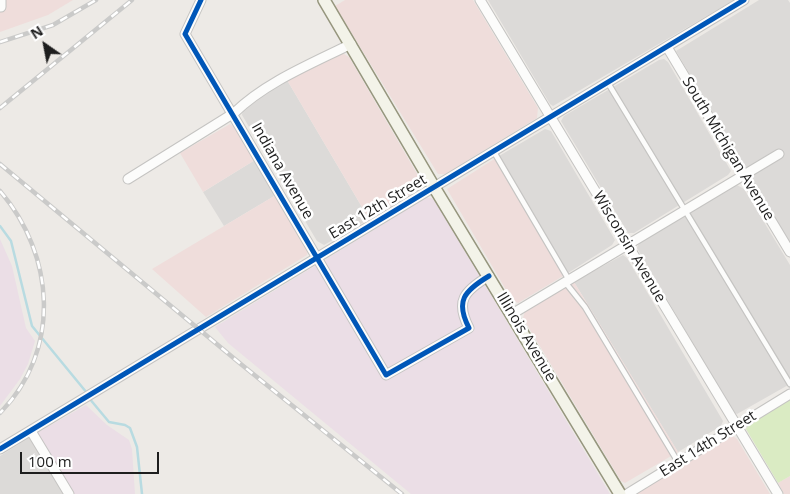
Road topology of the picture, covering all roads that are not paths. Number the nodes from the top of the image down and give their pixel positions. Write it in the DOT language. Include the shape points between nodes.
graph roads {
  1 [pos="201,0"];
  2 [pos="324,0"];
  3 [pos="480,0"];
  4 [pos="744,0"];
  5 [pos="351,44"];
  6 [pos="667,47"];
  7 [pos="608,83"];
  8 [pos="234,113"];
  9 [pos="551,117"];
  10 [pos="494,152"];
  11 [pos="779,154"];
  12 [pos="744,175"];
  13 [pos="128,179"];
  14 [pos="434,187"];
  15 [pos="685,210"];
  16 [pos="627,244"];
  17 [pos="790,252"];
  18 [pos="319,258"];
  19 [pos="489,276"];
  20 [pos="567,281"];
  21 [pos="512,314"];
  22 [pos="790,384"];
  23 [pos="790,394"];
  24 [pos="737,426"];
  25 [pos="31,431"];
  26 [pos="0,449"];
  27 [pos="678,462"];
  28 [pos="69,494"];
  29 [pos="620,494"];
  30 [pos="627,494"];
  31 [pos="778,494"];
  1 -- 8 [label="street, Indiana Avenue" via="185,34"];
  2 -- 5 [label="street, Illinois Avenue"];
  3 -- 9 [label="street, Wisconsin Avenue"];
  4 -- 6 [label="street, East 12th Street"];
  5 -- 8 [label="street" via="266,88"];
  5 -- 14 [label="street, Illinois Avenue"];
  6 -- 7 [label="street, East 12th Street"];
  6 -- 12 [label="street, South Michigan Avenue"];
  7 -- 9 [label="street, East 12th Street"];
  7 -- 15 [label="lane"];
  8 -- 13 [label="street"];
  8 -- 18 [label="street, Indiana Avenue"];
  9 -- 10 [label="street, East 12th Street"];
  9 -- 16 [label="street, Wisconsin Avenue"];
  10 -- 14 [label="street, East 12th Street"];
  10 -- 20 [label="lane"];
  11 -- 12 [label="street"];
  12 -- 15 [label="street"];
  12 -- 17 [label="street, South Michigan Avenue"];
  14 -- 18 [label="street, East 12th Street"];
  14 -- 19 [label="street, Illinois Avenue"];
  15 -- 16 [label="street"];
  15 -- 22 [label="lane"];
  16 -- 20 [label="street"];
  16 -- 24 [label="street, Wisconsin Avenue"];
  18 -- 19 [label="street, Indiana Avenue" via="386,375 469,328 461,311 464,297"];
  18 -- 25 [label="street, East 12th Street"];
  19 -- 21 [label="street, Illinois Avenue"];
  20 -- 21 [label="street"];
  20 -- 27 [label="lane" via="586,307"];
  21 -- 29 [label="street, Illinois Avenue"];
  23 -- 24 [label="street, East 14th Street"];
  24 -- 27 [label="street, East 14th Street"];
  24 -- 31 [label="street, Wisconsin Avenue"];
  25 -- 26 [label="street, East 12th Street"];
  25 -- 28 [label="street"];
  27 -- 30 [label="street, East 14th Street"];
}
